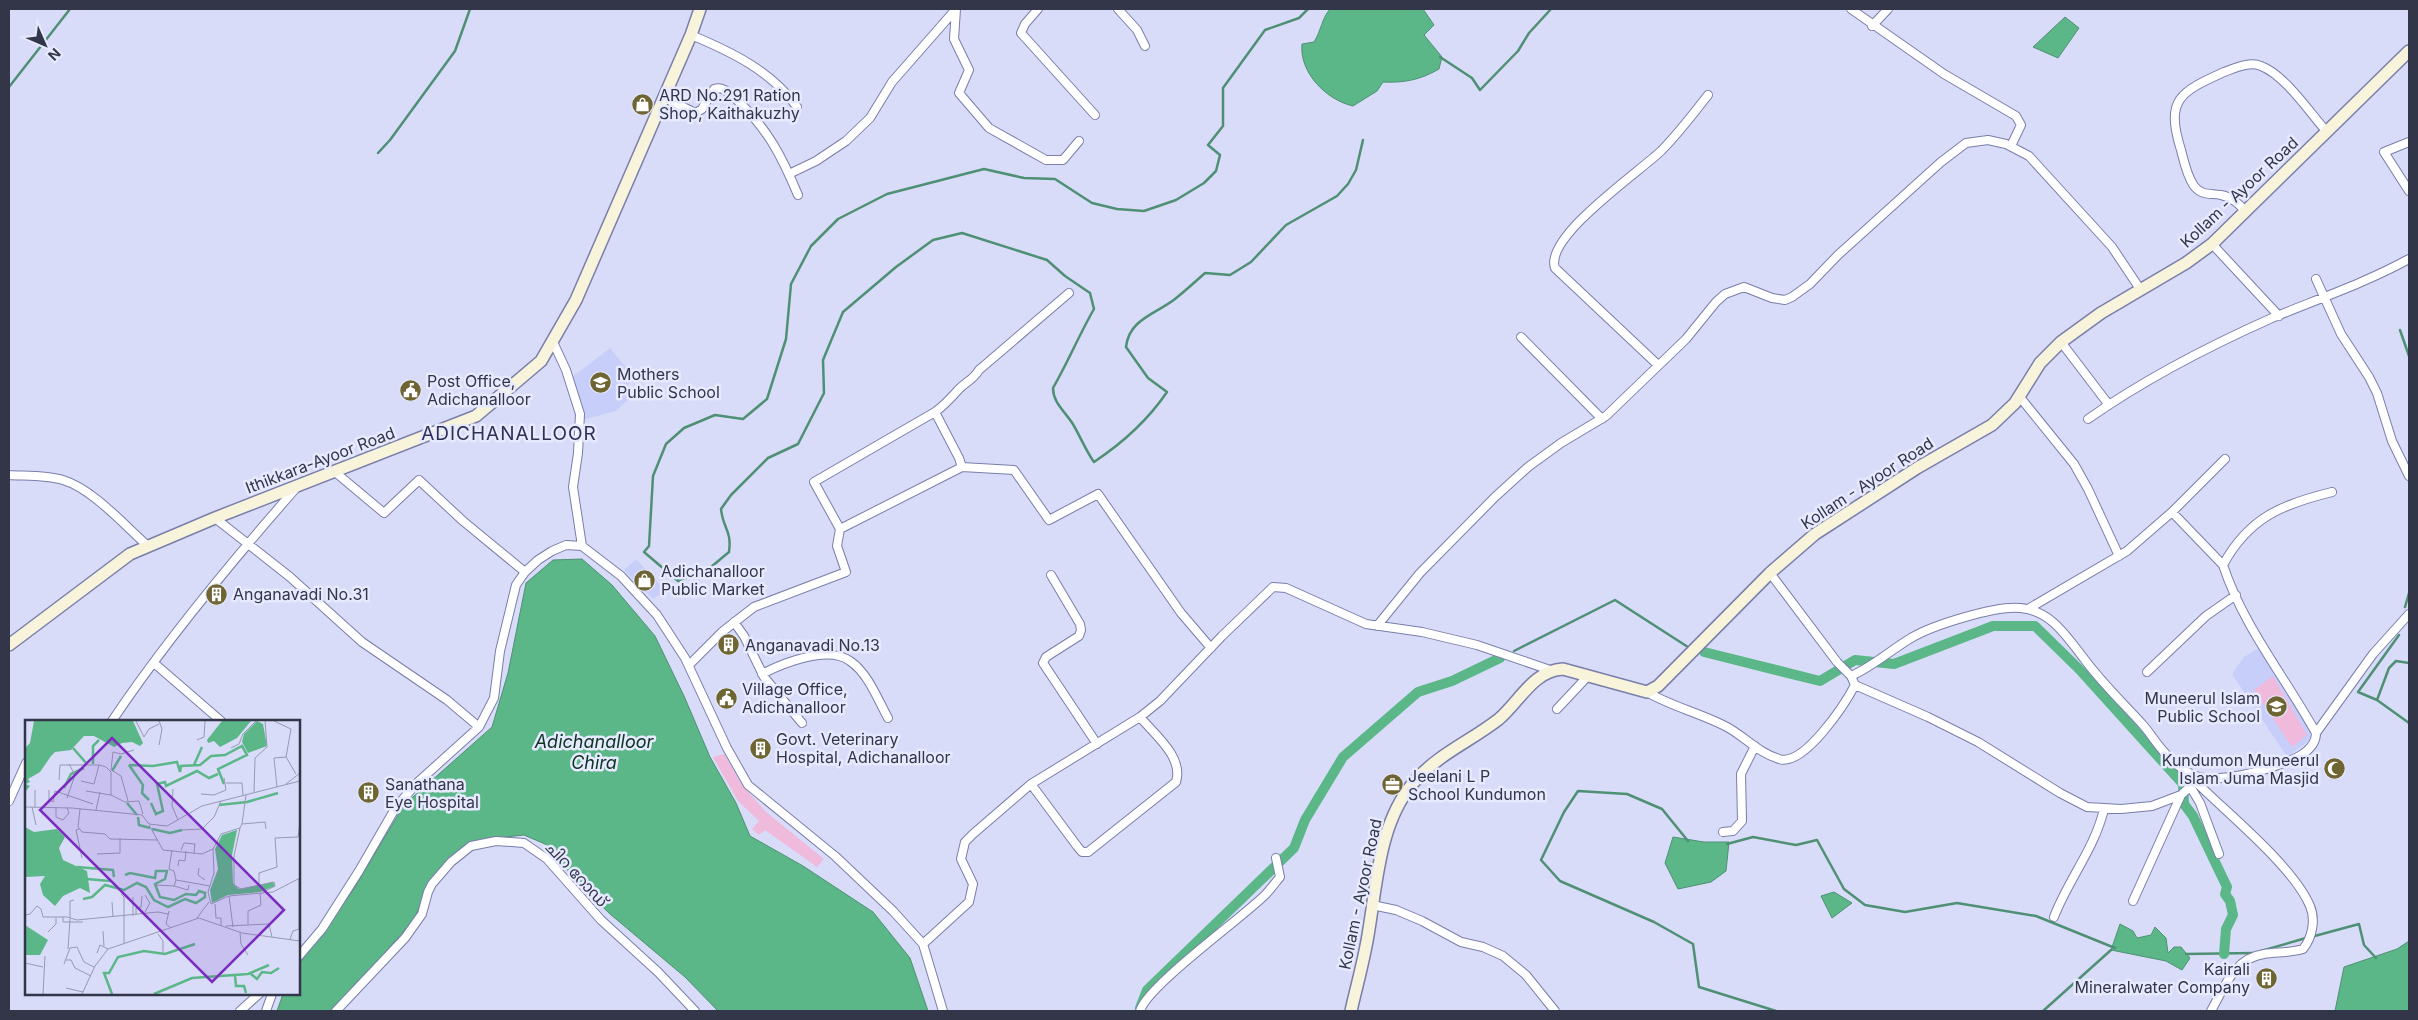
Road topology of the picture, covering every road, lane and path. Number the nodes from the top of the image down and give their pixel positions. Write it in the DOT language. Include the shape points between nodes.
graph roads {
  1 [pos="700,9"];
  2 [pos="1038,9"];
  3 [pos="1118,9"];
  4 [pos="1851,9"];
  5 [pos="1888,9"];
  6 [pos="1872,26"];
  7 [pos="691,35"];
  8 [pos="1145,46"];
  9 [pos="2409,51"];
  10 [pos="1708,95"];
  11 [pos="664,98"];
  12 [pos="797,107"];
  13 [pos="1095,116"];
  14 [pos="2328,132"];
  15 [pos="1079,141"];
  16 [pos="2409,142"];
  17 [pos="2011,146"];
  18 [pos="789,174"];
  19 [pos="2409,191"];
  20 [pos="798,195"];
  21 [pos="2246,212"];
  22 [pos="2212,244"];
  23 [pos="2409,259"];
  24 [pos="2316,279"];
  25 [pos="2140,289"];
  26 [pos="1069,293"];
  27 [pos="2326,297"];
  28 [pos="2279,316"];
  29 [pos="1521,337"];
  30 [pos="553,342"];
  31 [pos="2061,342"];
  32 [pos="1658,365"];
  33 [pos="2020,396"];
  34 [pos="2109,405"];
  35 [pos="936,412"];
  36 [pos="1602,419"];
  37 [pos="2088,420"];
  38 [pos="2225,459"];
  39 [pos="962,468"];
  40 [pos="335,472"];
  41 [pos="9,475"];
  42 [pos="2409,476"];
  43 [pos="299,485"];
  44 [pos="2332,492"];
  45 [pos="2172,512"];
  46 [pos="215,518"];
  47 [pos="840,529"];
  48 [pos="247,543"];
  49 [pos="148,546"];
  50 [pos="582,546"];
  51 [pos="2119,556"];
  52 [pos="2224,565"];
  53 [pos="525,572"];
  54 [pos="1770,573"];
  55 [pos="1051,575"];
  56 [pos="2236,595"];
  57 [pos="2028,609"];
  58 [pos="2409,614"];
  59 [pos="734,622"];
  60 [pos="1377,626"];
  61 [pos="9,645"];
  62 [pos="1211,648"];
  63 [pos="154,663"];
  64 [pos="688,666"];
  65 [pos="1550,670"];
  66 [pos="2147,672"];
  67 [pos="762,674"];
  68 [pos="1588,676"];
  69 [pos="1851,676"];
  70 [pos="1855,685"];
  71 [pos="1646,692"];
  72 [pos="1557,709"];
  73 [pos="1140,717"];
  74 [pos="888,718"];
  75 [pos="113,720"];
  76 [pos="220,720"];
  77 [pos="802,723"];
  78 [pos="479,727"];
  79 [pos="2316,734"];
  80 [pos="1097,744"];
  81 [pos="1755,746"];
  82 [pos="25,765"];
  83 [pos="2204,778"];
  84 [pos="1031,784"];
  85 [pos="2187,789"];
  86 [pos="9,801"];
  87 [pos="2104,809"];
  88 [pos="1723,832"];
  89 [pos="2219,854"];
  90 [pos="1276,858"];
  91 [pos="2133,901"];
  92 [pos="1372,905"];
  93 [pos="2054,917"];
  94 [pos="923,944"];
  95 [pos="300,955"];
  96 [pos="258,995"];
  97 [pos="272,995"];
  98 [pos="340,1010"];
  99 [pos="240,1011"];
  100 [pos="266,1011"];
  101 [pos="695,1011"];
  102 [pos="943,1011"];
  103 [pos="1140,1011"];
  104 [pos="1351,1011"];
  105 [pos="1555,1011"];
  106 [pos="2210,1011"];
  1 -- 7 [label="main road, Ithikkara-Ayoor Road"];
  2 -- 13 [label="street" via="1021,33"];
  3 -- 8 [label="street" via="1137,30"];
  4 -- 6 [label="street"];
  5 -- 6 [label="street"];
  6 -- 17 [label="street" via="1944,74 2016,116 2021,125"];
  7 -- 11 [label="main road, Ithikkara-Ayoor Road"];
  7 -- 12 [label="street" via="718,46 767,75"];
  9 -- 14 [label="main road, Kollam - Ayoor Road"];
  10 -- 32 [label="street" via="1660,152 1589,211 1556,251 1553,261 1555,268"];
  11 -- 18 [label="street" via="696,113 714,89 724,89 767,132"];
  11 -- 30 [label="main road, Ithikkara-Ayoor Road" via="576,300"];
  14 -- 21 [label="main road, Kollam - Ayoor Road"];
  14 -- 21 [label="street" via="2269,69 2258,64 2238,66 2185,92 2175,105 2174,119 2179,146 2194,185 2209,196 2221,195 2232,199"];
  15 -- 18 [label="street" via="1063,160 1046,160 990,128 959,92 969,70 954,39 956,9 892,82 870,118 846,141"];
  16 -- 19 [label="street" via="2384,152"];
  17 -- 25 [label="street" via="2029,156 2071,200 2112,246"];
  17 -- 32 [label="street" via="1988,140 1966,143 1797,294 1785,300 1744,287 1725,294 1686,339"];
  18 -- 20 [label="street"];
  21 -- 22 [label="main road, Kollam - Ayoor Road"];
  22 -- 25 [label="main road, Kollam - Ayoor Road"];
  22 -- 28 [label="street"];
  23 -- 27 [label="street"];
  24 -- 27 [label="street"];
  25 -- 31 [label="main road, Kollam - Ayoor Road"];
  26 -- 35 [label="street" via="979,370 953,399"];
  27 -- 28 [label="street"];
  27 -- 42 [label="street" via="2341,334 2373,384 2392,441"];
  28 -- 34 [label="street" via="2195,355"];
  29 -- 36 [label="street"];
  30 -- 40 [label="main road, Ithikkara-Ayoor Road" via="541,361 476,416"];
  30 -- 50 [label="street" via="580,414 580,444 573,487"];
  31 -- 33 [label="main road, Kollam - Ayoor Road" via="2040,362"];
  31 -- 34 [label="street"];
  32 -- 36 [label="street"];
  33 -- 51 [label="street" via="2074,464"];
  33 -- 54 [label="main road, Kollam - Ayoor Road" via="1992,425 1917,468 1815,534"];
  34 -- 37 [label="street"];
  35 -- 39 [label="street"];
  35 -- 47 [label="street" via="814,482"];
  36 -- 60 [label="street" via="1528,467 1479,512 1420,573"];
  38 -- 45 [label="street"];
  39 -- 47 [label="street"];
  39 -- 62 [label="street" via="1014,470 1049,520 1098,494 1180,613"];
  40 -- 43 [label="main road, Ithikkara-Ayoor Road"];
  40 -- 53 [label="street" via="384,513 419,480"];
  41 -- 49 [label="street" via="62,479 76,486 98,501"];
  43 -- 46 [label="main road, Ithikkara-Ayoor Road"];
  43 -- 48 [label="street"];
  44 -- 52 [label="street" via="2271,512 2234,544"];
  45 -- 51 [label="street"];
  45 -- 52 [label="street"];
  46 -- 48 [label="street"];
  46 -- 49 [label="main road, Ithikkara-Ayoor Road"];
  47 -- 59 [label="street" via="837,546 846,572 754,607"];
  48 -- 63 [label="street"];
  48 -- 78 [label="street" via="362,642 447,700"];
  49 -- 61 [label="main road, Ithikkara-Ayoor Road" via="130,554"];
  50 -- 53 [label="street" via="566,545 552,551"];
  50 -- 64 [label="street" via="621,576 657,615"];
  51 -- 57 [label="street"];
  52 -- 56 [label="street"];
  53 -- 78 [label="street" via="513,595 500,651 494,698"];
  54 -- 69 [label="street" via="1836,662"];
  54 -- 71 [label="main road, Kollam - Ayoor Road" via="1673,672"];
  55 -- 80 [label="street" via="1081,630 1079,636 1046,657 1043,663"];
  56 -- 66 [label="street" via="2206,616"];
  56 -- 79 [label="street" via="2260,644"];
  57 -- 69 [label="street" via="1998,610 1928,629"];
  57 -- 83 [label="street" via="2038,611 2065,633 2165,754 2181,768"];
  58 -- 79 [label="street" via="2373,654"];
  59 -- 64 [label="street"];
  59 -- 67 [label="street"];
  60 -- 62 [label="street" via="1348,617 1279,586 1263,596"];
  60 -- 65 [label="street" via="1422,632 1477,645"];
  62 -- 73 [label="street"];
  63 -- 75 [label="street"];
  63 -- 76 [label="street"];
  64 -- 94 [label="street" via="748,785 835,856"];
  65 -- 68 [label="main road" via="1563,668"];
  65 -- 92 [label="main road, Kollam - Ayoor Road" via="1500,718 1434,763 1403,796 1390,824"];
  67 -- 74 [label="street" via="784,663 815,656 848,659 862,673"];
  67 -- 77 [label="street"];
  68 -- 71 [label="main road"];
  68 -- 72 [label="street"];
  69 -- 70 [label="street"];
  70 -- 81 [label="street" via="1837,715 1798,754 1779,759"];
  70 -- 87 [label="street" via="1978,742 2073,801 2086,807"];
  71 -- 81 [label="street" via="1728,728"];
  73 -- 80 [label="street"];
  73 -- 84 [label="street" via="1176,762 1176,782 1088,852 1082,852"];
  78 -- 95 [label="street" via="418,782 396,807 322,929"];
  79 -- 83 [label="street" via="2316,739 2304,753 2283,763 2258,772"];
  80 -- 84 [label="street"];
  81 -- 88 [label="street" via="1741,774 1742,821 1733,831"];
  82 -- 86 [label="street"];
  83 -- 85 [label="street"];
  84 -- 94 [label="street" via="965,842 961,859 974,884 969,902"];
  85 -- 87 [label="street" via="2152,806"];
  85 -- 89 [label="street" via="2200,803"];
  85 -- 91 [label="street"];
  85 -- 106 [label="street" via="2254,837 2296,884 2310,906 2313,927 2300,950 2251,957 2240,964"];
  87 -- 93 [label="street" via="2098,831"];
  90 -- 103 [label="street" via="1280,877 1266,894 1183,964"];
  92 -- 104 [label="main road, Kollam - Ayoor Road"];
  92 -- 105 [label="street" via="1396,910 1461,942 1484,947 1503,956 1526,975"];
  94 -- 102 [label="street"];
  96 -- 99 [label="street"];
  97 -- 100 [label="street"];
  98 -- 101 [label="street, ചിറ റോഡ്" via="405,938 422,914 432,884 451,862 471,846 496,840 524,843 547,859 601,920"];
}
